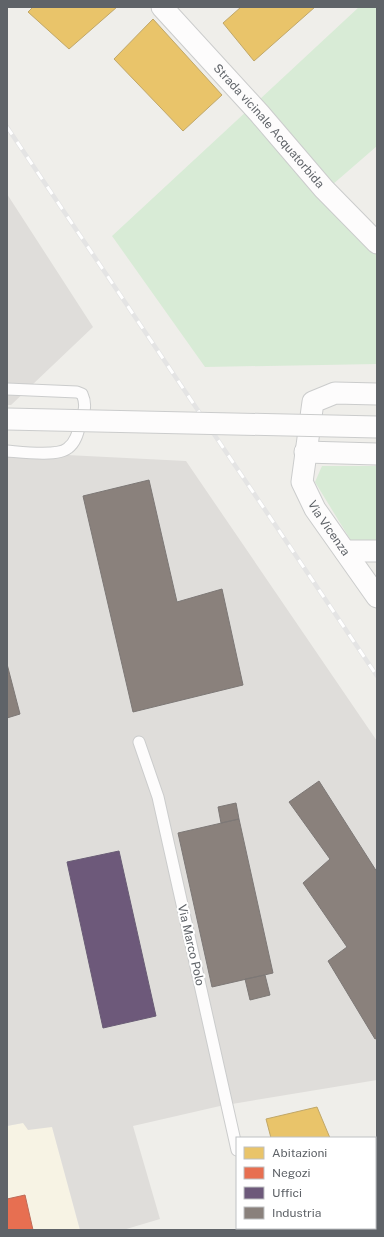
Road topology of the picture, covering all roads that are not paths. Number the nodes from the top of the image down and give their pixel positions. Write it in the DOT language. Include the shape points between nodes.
graph roads {
  1 [pos="162,7"];
  2 [pos="377,243"];
  3 [pos="7,389"];
  4 [pos="377,394"];
  5 [pos="7,419"];
  6 [pos="377,427"];
  7 [pos="7,451"];
  8 [pos="305,452"];
  9 [pos="377,454"];
  10 [pos="345,551"];
  11 [pos="377,551"];
  12 [pos="377,598"];
  13 [pos="139,742"];
  14 [pos="236,1146"];
  1 -- 2 [label="street, Strada vicinale Acquatorbida" via="324,189"];
  3 -- 7 [label="lane" via="77,392 82,394 86,404 76,438 64,451"];
  4 -- 8 [label="street, Via Vicenza" via="335,393 313,402"];
  5 -- 6 [label="street, bridge"];
  8 -- 9 [label="street"];
  8 -- 10 [label="street, Via Vicenza" via="302,482 315,509"];
  10 -- 11 [label="street"];
  10 -- 12 [label="street, Via Vicenza"];
  13 -- 14 [label="lane, Via Marco Polo" via="158,797"];
}
